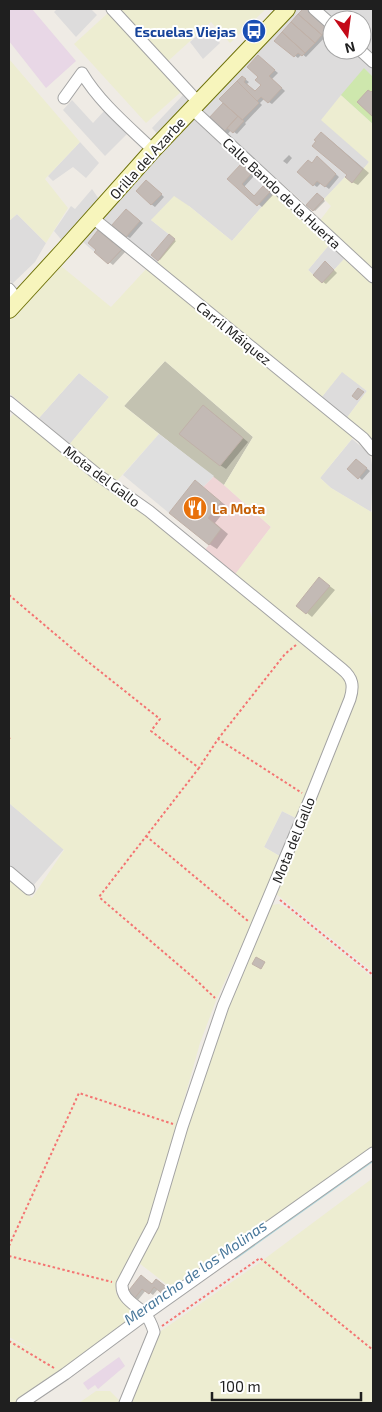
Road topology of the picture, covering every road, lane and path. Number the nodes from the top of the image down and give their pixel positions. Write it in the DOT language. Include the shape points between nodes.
graph roads {
  1 [pos="112,9"];
  2 [pos="287,9"];
  3 [pos="64,98"];
  4 [pos="195,106"];
  5 [pos="153,150"];
  6 [pos="93,218"];
  7 [pos="373,277"];
  8 [pos="12,299"];
  9 [pos="9,402"];
  10 [pos="373,449"];
  11 [pos="9,595"];
  12 [pos="304,638"];
  13 [pos="218,738"];
  14 [pos="200,768"];
  15 [pos="310,799"];
  16 [pos="146,836"];
  17 [pos="9,872"];
  18 [pos="29,889"];
  19 [pos="270,896"];
  20 [pos="255,928"];
  21 [pos="373,975"];
  22 [pos="223,1006"];
  23 [pos="182,1127"];
  24 [pos="373,1153"];
  25 [pos="9,1246"];
  26 [pos="9,1256"];
  27 [pos="122,1284"];
  28 [pos="150,1322"];
  29 [pos="9,1341"];
  30 [pos="373,1350"];
  31 [pos="65,1374"];
  32 [pos="22,1403"];
  33 [pos="125,1403"];
  1 -- 4 [label="street, Calle Bando de la Huerta"];
  2 -- 4 [label="main road, Orilla del Azarbe"];
  3 -- 5 [label="street" via="82,73 109,108"];
  4 -- 5 [label="main road, Orilla del Azarbe"];
  4 -- 7 [label="street, Calle Bando de la Huerta"];
  5 -- 6 [label="main road, Orilla del Azarbe"];
  6 -- 8 [label="main road, Orilla del Azarbe"];
  6 -- 10 [label="street, Carril Máiquez"];
  9 -- 12 [label="street, Mota del Gallo"];
  11 -- 14 [label="path" via="160,719 152,731"];
  12 -- 13 [label="path" via="285,654"];
  12 -- 15 [label="street, Mota del Gallo" via="349,675 353,689"];
  13 -- 14 [label="path"];
  13 -- 15 [label="path"];
  14 -- 16 [label="path"];
  15 -- 19 [label="street, Mota del Gallo"];
  16 -- 20 [label="path"];
  16 -- 22 [label="path" via="99,897"];
  17 -- 18 [label="street"];
  19 -- 20 [label="street, Mota del Gallo"];
  19 -- 21 [label="path" via="280,900"];
  20 -- 22 [label="street, Mota del Gallo"];
  22 -- 23 [label="street, Mota del Gallo"];
  23 -- 25 [label="path" via="79,1093"];
  23 -- 27 [label="street, Mota del Gallo" via="153,1226"];
  24 -- 28 [label="street"];
  26 -- 27 [label="path"];
  27 -- 28 [label="street" via="122,1292 127,1299"];
  28 -- 30 [label="path" via="260,1258"];
  28 -- 31 [label="street"];
  28 -- 33 [label="street"];
  29 -- 31 [label="path"];
  31 -- 32 [label="street"];
}
